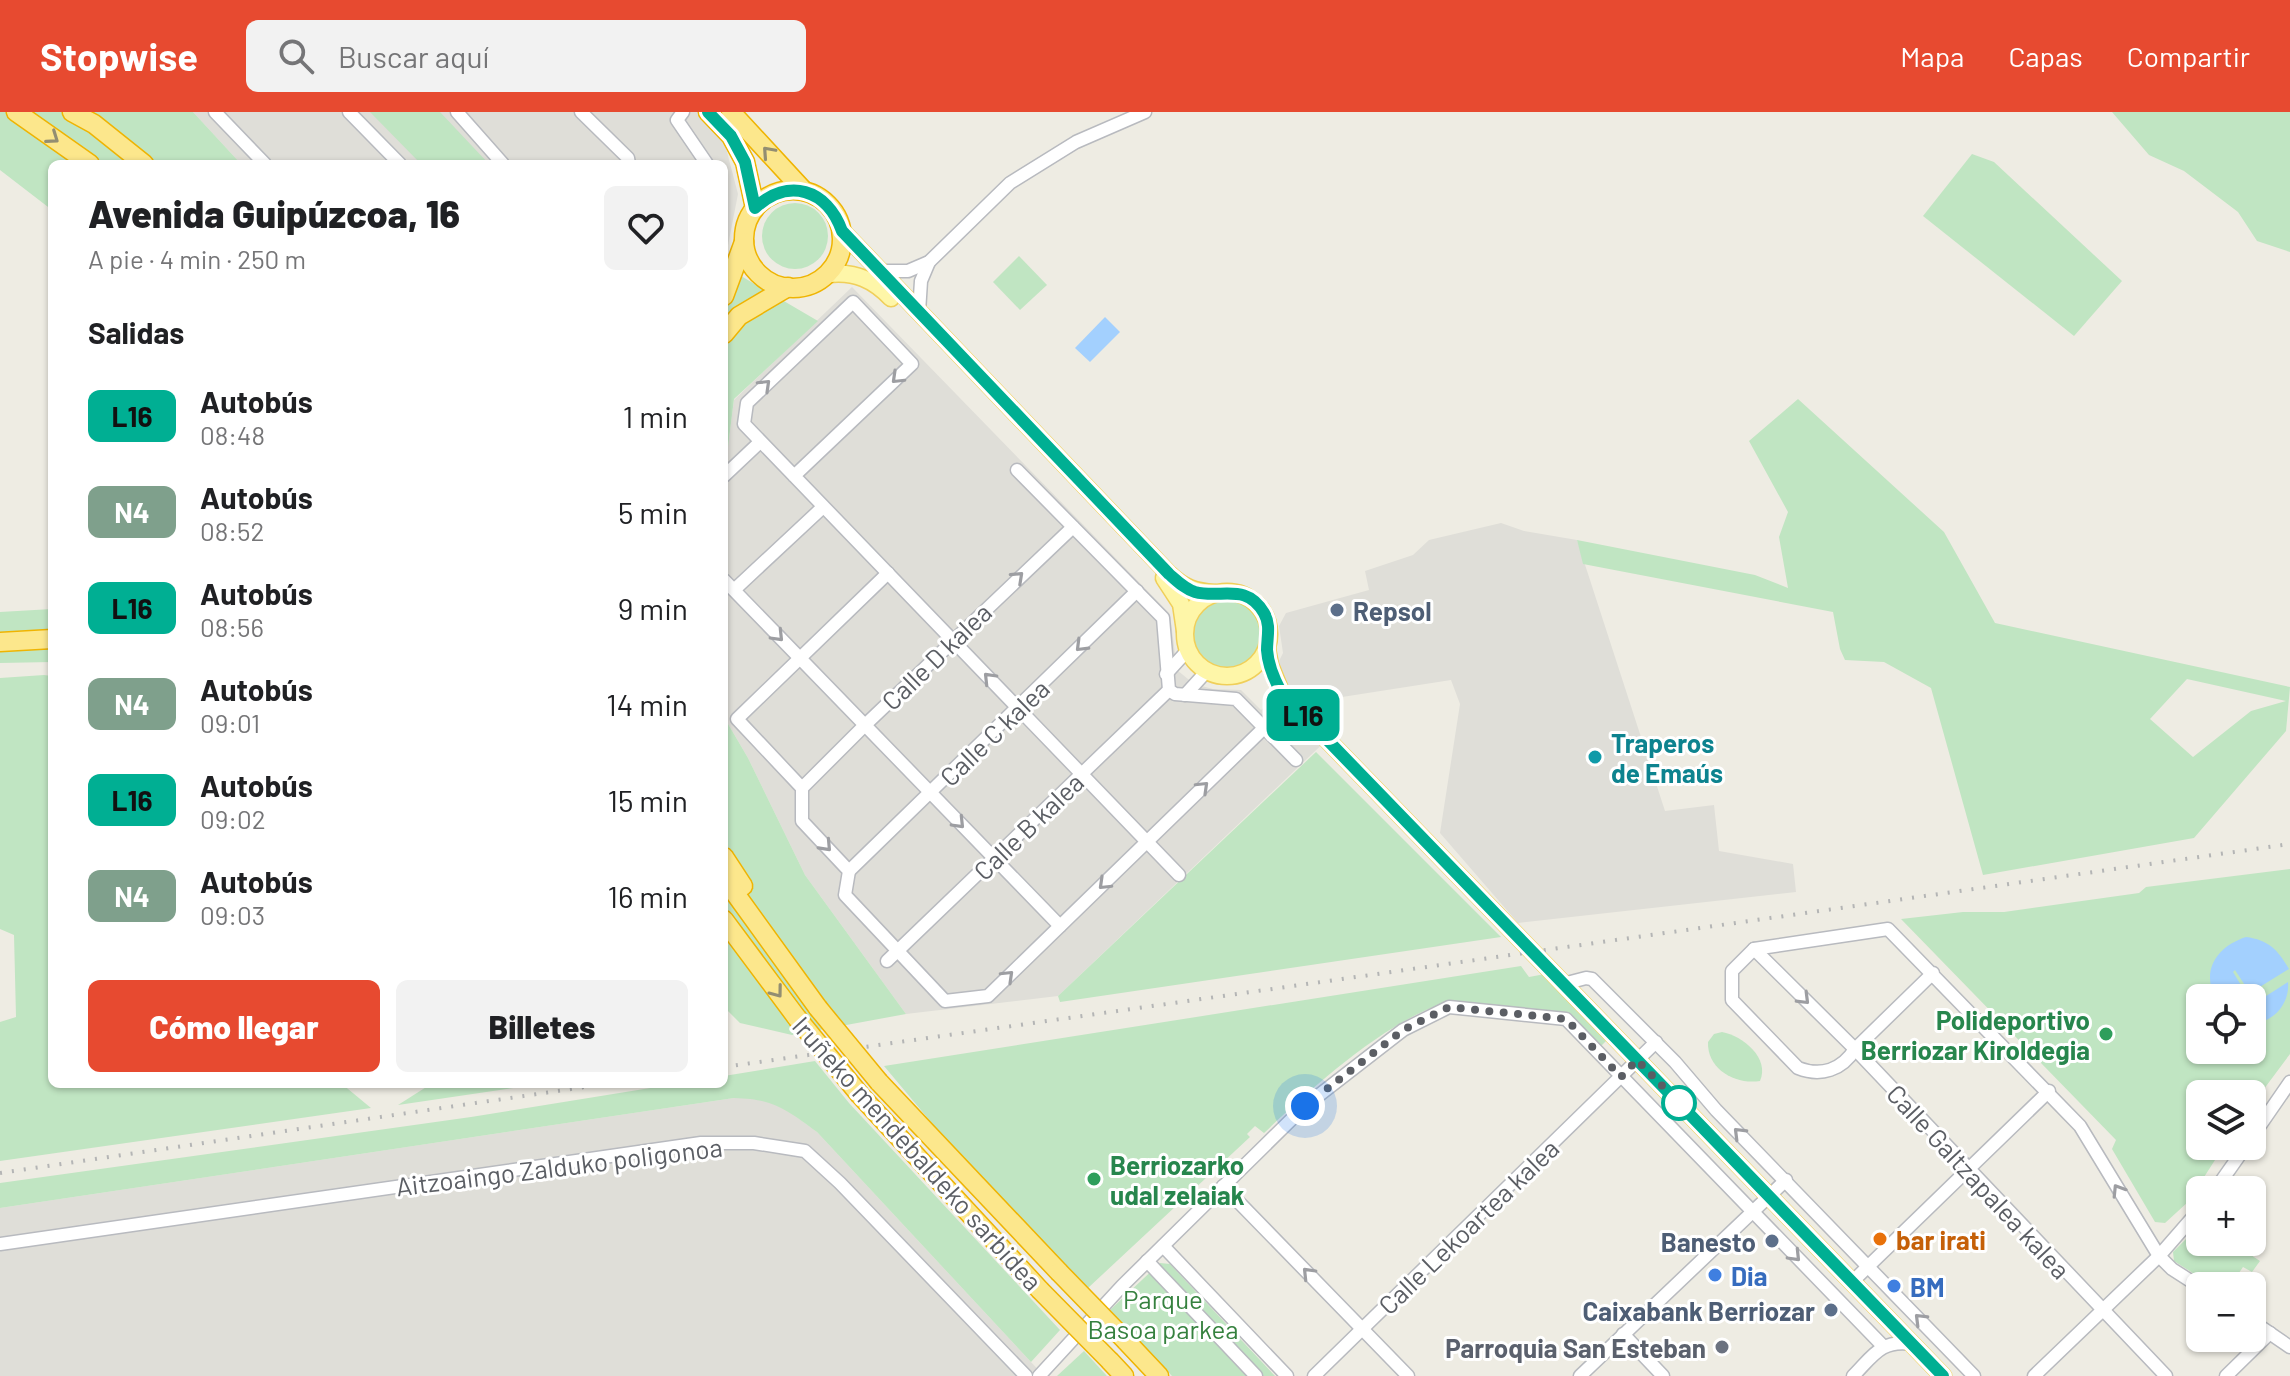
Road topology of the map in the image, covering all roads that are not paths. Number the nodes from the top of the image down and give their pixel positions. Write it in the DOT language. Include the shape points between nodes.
graph roads {
  1 [pos="16,112"];
  2 [pos="59,112"];
  3 [pos="72,112"];
  4 [pos="215,112"];
  5 [pos="349,112"];
  6 [pos="457,112"];
  7 [pos="581,112"];
  8 [pos="683,112"];
  9 [pos="708,112"];
  10 [pos="731,112"];
  11 [pos="1145,112"];
  12 [pos="84,160"];
  13 [pos="122,160"];
  14 [pos="139,160"];
  15 [pos="261,160"];
  16 [pos="396,160"];
  17 [pos="499,160"];
  18 [pos="628,160"];
  19 [pos="704,160"];
  20 [pos="804,191"];
  21 [pos="755,208"];
  22 [pos="842,231"];
  23 [pos="744,242"];
  24 [pos="929,262"];
  25 [pos="880,271"];
  26 [pos="829,274"];
  27 [pos="728,286"];
  28 [pos="788,287"];
  29 [pos="919,312"];
  30 [pos="728,329"];
  31 [pos="760,442"];
  32 [pos="1017,470"];
  33 [pos="728,472"];
  34 [pos="794,476"];
  35 [pos="823,507"];
  36 [pos="1073,527"];
  37 [pos="888,573"];
  38 [pos="728,584"];
  39 [pos="734,590"];
  40 [pos="1137,591"];
  41 [pos="1215,593"];
  42 [pos="1185,631"];
  43 [pos="48,632"];
  44 [pos="0,635"];
  45 [pos="48,639"];
  46 [pos="953,640"];
  47 [pos="0,642"];
  48 [pos="1267,649"];
  49 [pos="1188,650"];
  50 [pos="800,658"];
  51 [pos="1206,672"];
  52 [pos="1166,674"];
  53 [pos="1241,674"];
  54 [pos="1169,690"];
  55 [pos="1281,692"];
  56 [pos="1185,695"];
  57 [pos="1018,708"];
  58 [pos="864,726"];
  59 [pos="1264,728"];
  60 [pos="1296,760"];
  61 [pos="1082,774"];
  62 [pos="802,788"];
  63 [pos="931,793"];
  64 [pos="1147,841"];
  65 [pos="994,858"];
  66 [pos="728,863"];
  67 [pos="849,871"];
  68 [pos="1179,875"];
  69 [pos="728,884"];
  70 [pos="728,926"];
  71 [pos="1060,926"];
  72 [pos="728,934"];
  73 [pos="1754,949"];
  74 [pos="897,951"];
  75 [pos="747,952"];
  76 [pos="887,961"];
  77 [pos="787,966"];
  78 [pos="1933,973"];
  79 [pos="1563,984"];
  80 [pos="1656,1042"];
  81 [pos="1855,1049"];
  82 [pos="1637,1060"];
  83 [pos="1621,1077"];
  84 [pos="2290,1082"];
  85 [pos="2049,1091"];
  86 [pos="2266,1117"];
  87 [pos="1968,1170"];
  88 [pos="1786,1180"];
  89 [pos="1223,1186"];
  90 [pos="1769,1196"];
  91 [pos="1752,1211"];
  92 [pos="2186,1225"];
  93 [pos="0,1244"];
  94 [pos="1163,1246"];
  95 [pos="2159,1256"];
  96 [pos="1147,1261"];
  97 [pos="1868,1266"];
  98 [pos="2186,1278"];
  99 [pos="1852,1282"];
  100 [pos="1894,1292"];
  101 [pos="1878,1308"];
  102 [pos="2102,1311"];
  103 [pos="1363,1329"];
  104 [pos="2266,1330"];
  105 [pos="2270,1333"];
  106 [pos="1623,1334"];
  107 [pos="1912,1344"];
  108 [pos="1883,1346"];
  109 [pos="2290,1347"];
  110 [pos="1026,1376"];
  111 [pos="1039,1376"];
  112 [pos="1124,1376"];
  113 [pos="1159,1376"];
  114 [pos="1256,1376"];
  115 [pos="1287,1376"];
  116 [pos="1314,1376"];
  117 [pos="1408,1376"];
  118 [pos="1580,1376"];
  119 [pos="1663,1376"];
  120 [pos="1853,1376"];
  121 [pos="1943,1376"];
  122 [pos="1974,1376"];
  123 [pos="2034,1376"];
  124 [pos="2166,1376"];
  125 [pos="2226,1376"];
  1 -- 12 [label="highway, one-way"];
  2 -- 13 [label="highway"];
  3 -- 14 [label="highway"];
  4 -- 15 [label="street"];
  5 -- 16 [label="street"];
  6 -- 17 [label="street"];
  7 -- 18 [label="street"];
  8 -- 19 [label="street" via="677,120"];
  9 -- 21 [label="highway" via="731,136 745,162"];
  20 -- 10 [label="highway, one-way"];
  11 -- 24 [label="street" via="1076,142 1019,176"];
  20 -- 21 [label="highway" via="777,193"];
  20 -- 22 [label="highway" via="829,205"];
  21 -- 23 [label="highway"];
  22 -- 25 [label="main road"];
  22 -- 26 [label="highway"];
  23 -- 27 [label="highway"];
  23 -- 28 [label="highway" via="758,273"];
  24 -- 25 [label="street" via="908,271"];
  24 -- 29 [label="street" via="921,281"];
  25 -- 29 [label="main road"];
  26 -- 28 [label="highway" via="804,287"];
  26 -- 42 [label="main road" via="854,275 880,286 1170,584 1181,604"];
  28 -- 30 [label="highway" via="739,316"];
  29 -- 41 [label="main road" via="1169,574 1195,592"];
  31 -- 33 [label="street"];
  31 -- 34 [label="street"];
  31 -- 34 [label="street, one-way" via="744,424 747,403 853,302 912,364"];
  32 -- 36 [label="street"];
  34 -- 35 [label="street"];
  35 -- 37 [label="street"];
  35 -- 39 [label="street"];
  36 -- 40 [label="street"];
  46 -- 36 [label="street, Calle D kalea, one-way"];
  37 -- 46 [label="street"];
  37 -- 50 [label="street"];
  38 -- 39 [label="street"];
  39 -- 50 [label="street, one-way"];
  40 -- 52 [label="street" via="1163,618"];
  40 -- 57 [label="street, Calle C kalea, one-way"];
  41 -- 42 [label="main road" via="1194,607"];
  41 -- 48 [label="main road" via="1242,594 1254,601 1269,623"];
  42 -- 49 [label="main road"];
  43 -- 44 [label="highway"];
  45 -- 47 [label="highway"];
  57 -- 46 [label="street, one-way"];
  46 -- 58 [label="street, Calle D kalea"];
  48 -- 53 [label="main road"];
  48 -- 55 [label="main road"];
  49 -- 51 [label="main road"];
  49 -- 52 [label="street"];
  50 -- 58 [label="street"];
  50 -- 62 [label="street" via="737,719"];
  51 -- 53 [label="main road"];
  51 -- 56 [label="street"];
  52 -- 54 [label="street"];
  53 -- 55 [label="main road"];
  54 -- 56 [label="street"];
  54 -- 61 [label="street, Calle B kalea"];
  55 -- 79 [label="main road"];
  56 -- 59 [label="street" via="1236,699"];
  57 -- 61 [label="street"];
  57 -- 63 [label="street, Calle C kalea"];
  58 -- 62 [label="street, Calle D kalea"];
  58 -- 63 [label="street"];
  59 -- 60 [label="street"];
  64 -- 59 [label="street, one-way"];
  61 -- 64 [label="street"];
  61 -- 65 [label="street, Calle B kalea"];
  62 -- 67 [label="street, one-way" via="802,821"];
  63 -- 65 [label="street, one-way"];
  63 -- 67 [label="street, Calle C kalea"];
  64 -- 68 [label="street"];
  64 -- 71 [label="street, one-way"];
  65 -- 71 [label="street"];
  65 -- 74 [label="street, Calle B kalea"];
  66 -- 77 [label="highway" via="770,926"];
  67 -- 74 [label="street" via="845,895"];
  69 -- 77 [label="highway, Iruñeko mendebaldeko sarbidea"];
  70 -- 75 [label="highway, Iruñeko mendebaldeko sarbidea"];
  74 -- 71 [label="street, one-way" via="945,1001 988,996"];
  72 -- 75 [label="highway"];
  73 -- 78 [label="street" via="1888,929"];
  73 -- 81 [label="street, Calle Galtzapalea kalea, one-way"];
  73 -- 81 [label="street" via="1732,971 1732,1000 1798,1068 1829,1071"];
  74 -- 76 [label="street, Calle B kalea"];
  75 -- 112 [label="highway, Iruñeko mendebaldeko sarbidea, one-way, bridge" via="860,1095"];
  77 -- 113 [label="highway, Iruñeko mendebaldeko sarbidea, bridge" via="879,1082"];
  78 -- 81 [label="street"];
  78 -- 85 [label="street"];
  79 -- 80 [label="street" via="1592,979"];
  79 -- 82 [label="main road"];
  80 -- 82 [label="street, Calle Lekoartea kalea"];
  88 -- 80 [label="street, one-way"];
  81 -- 87 [label="street, Calle Galtzapalea kalea"];
  82 -- 83 [label="street, Calle Lekoartea kalea"];
  82 -- 90 [label="main road"];
  83 -- 89 [label="street" via="1566,1019 1449,1007 1403,1030 1305,1106"];
  83 -- 91 [label="street"];
  83 -- 103 [label="street, Calle Lekoartea kalea"];
  84 -- 86 [label="street"];
  85 -- 87 [label="street"];
  95 -- 85 [label="street, one-way" via="2080,1126"];
  87 -- 97 [label="street"];
  87 -- 102 [label="street, Calle Galtzapalea kalea"];
  88 -- 90 [label="street"];
  88 -- 97 [label="street"];
  89 -- 94 [label="street"];
  103 -- 89 [label="street, one-way"];
  90 -- 91 [label="street"];
  90 -- 99 [label="main road"];
  91 -- 106 [label="street"];
  91 -- 108 [label="street, one-way"];
  92 -- 95 [label="street"];
  93 -- 110 [label="street, Aitzoaingo Zalduko poligonoa" via="701,1143 754,1143 805,1151"];
  94 -- 96 [label="street"];
  94 -- 115 [label="street"];
  95 -- 98 [label="street"];
  95 -- 102 [label="street"];
  96 -- 111 [label="street"];
  96 -- 114 [label="street"];
  97 -- 99 [label="street"];
  97 -- 100 [label="street"];
  99 -- 101 [label="main road"];
  100 -- 101 [label="street"];
  122 -- 100 [label="street, one-way"];
  101 -- 107 [label="main road"];
  102 -- 123 [label="street"];
  102 -- 124 [label="street, Calle Galtzapalea kalea"];
  103 -- 116 [label="street, Calle Lekoartea kalea"];
  103 -- 117 [label="street"];
  104 -- 105 [label="street"];
  105 -- 109 [label="street"];
  105 -- 125 [label="street"];
  106 -- 118 [label="street"];
  106 -- 119 [label="street"];
  107 -- 108 [label="street"];
  107 -- 121 [label="main road"];
  108 -- 120 [label="street"];
}
